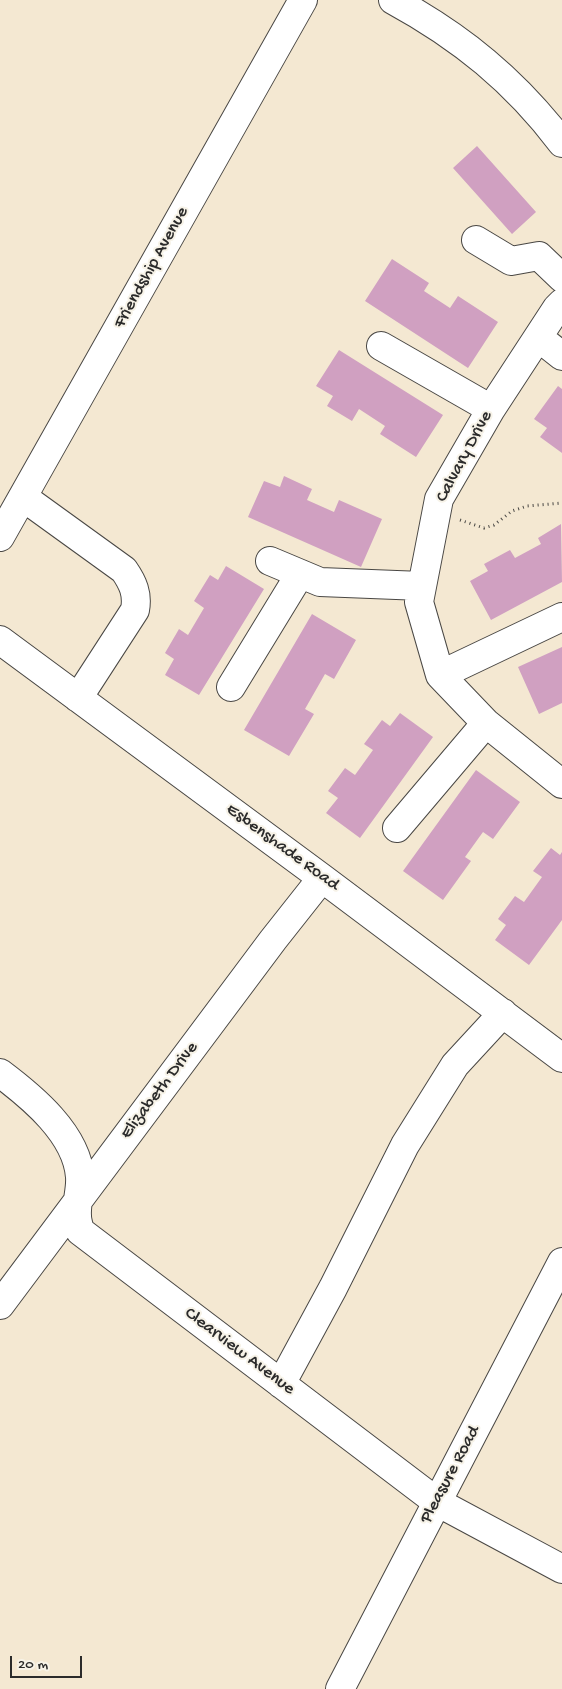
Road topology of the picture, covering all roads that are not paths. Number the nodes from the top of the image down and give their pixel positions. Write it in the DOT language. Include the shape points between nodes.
graph roads {
  1 [pos="303,0"];
  2 [pos="393,0"];
  3 [pos="562,143"];
  4 [pos="476,240"];
  5 [pos="562,278"];
  6 [pos="562,303"];
  7 [pos="538,337"];
  8 [pos="381,346"];
  9 [pos="562,356"];
  10 [pos="490,409"];
  11 [pos="23,496"];
  12 [pos="0,537"];
  13 [pos="270,561"];
  14 [pos="300,574"];
  15 [pos="422,586"];
  16 [pos="562,616"];
  17 [pos="0,640"];
  18 [pos="440,675"];
  19 [pos="231,687"];
  20 [pos="78,698"];
  21 [pos="486,723"];
  22 [pos="562,784"];
  23 [pos="396,828"];
  24 [pos="322,878"];
  25 [pos="502,1013"];
  26 [pos="562,1058"];
  27 [pos="0,1073"];
  28 [pos="79,1201"];
  29 [pos="562,1262"];
  30 [pos="0,1305"];
  31 [pos="281,1384"];
  32 [pos="437,1502"];
  33 [pos="562,1569"];
  34 [pos="340,1689"];
  1 -- 11 [label="street, Friendship Avenue"];
  2 -- 3 [label="street" via="468,46 515,89"];
  4 -- 5 [label="street" via="511,261 539,256"];
  6 -- 7 [label="street, Calvary Drive"];
  7 -- 9 [label="street"];
  7 -- 10 [label="street, Calvary Drive"];
  8 -- 10 [label="street"];
  10 -- 15 [label="street, Calvary Drive" via="439,499"];
  11 -- 12 [label="street, Friendship Avenue"];
  11 -- 20 [label="street" via="124,570 135,591 135,610"];
  13 -- 14 [label="street"];
  14 -- 15 [label="street" via="320,582"];
  14 -- 19 [label="street"];
  15 -- 18 [label="street, Calvary Drive" via="419,602"];
  16 -- 18 [label="street"];
  17 -- 20 [label="street, Esbenshade Road"];
  18 -- 21 [label="street, Calvary Drive"];
  20 -- 24 [label="street, Esbenshade Road"];
  21 -- 22 [label="street, Calvary Drive"];
  21 -- 23 [label="street"];
  24 -- 25 [label="street, Esbenshade Road"];
  24 -- 28 [label="street, Elizabeth Drive"];
  25 -- 26 [label="street, Esbenshade Road"];
  25 -- 31 [label="street" via="455,1066 405,1145"];
  27 -- 28 [label="street, Clearview Avenue" via="27,1093 65,1136 80,1176"];
  28 -- 30 [label="street, Elizabeth Drive"];
  28 -- 31 [label="street, Clearview Avenue" via="80,1231"];
  29 -- 32 [label="street, Pleasure Road"];
  31 -- 32 [label="street, Clearview Avenue"];
  32 -- 33 [label="street, Clearview Avenue"];
  32 -- 34 [label="street, Pleasure Road"];
}
